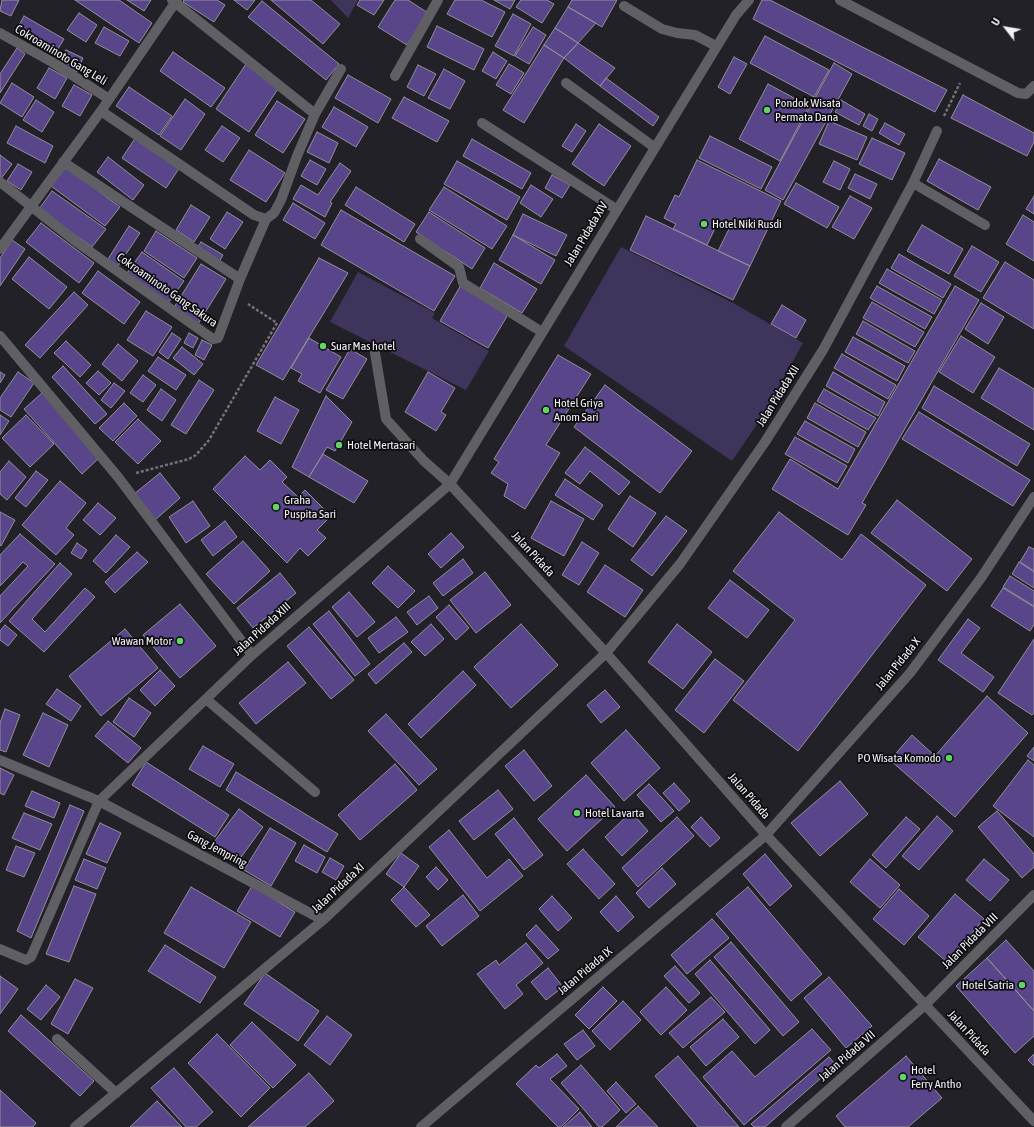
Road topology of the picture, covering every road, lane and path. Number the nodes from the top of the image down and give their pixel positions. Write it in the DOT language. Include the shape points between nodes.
graph roads {
  1 [pos="438,0"];
  2 [pos="749,0"];
  3 [pos="840,0"];
  4 [pos="175,1"];
  5 [pos="624,6"];
  6 [pos="0,33"];
  7 [pos="716,46"];
  8 [pos="968,67"];
  9 [pos="341,69"];
  10 [pos="395,76"];
  11 [pos="566,83"];
  12 [pos="1034,86"];
  13 [pos="109,99"];
  14 [pos="101,111"];
  15 [pos="315,114"];
  16 [pos="482,123"];
  17 [pos="937,131"];
  18 [pos="654,147"];
  19 [pos="63,162"];
  20 [pos="0,182"];
  21 [pos="913,183"];
  22 [pos="31,206"];
  23 [pos="616,210"];
  24 [pos="266,219"];
  25 [pos="985,225"];
  26 [pos="420,238"];
  27 [pos="0,249"];
  28 [pos="240,279"];
  29 [pos="234,296"];
  30 [pos="542,332"];
  31 [pos="0,336"];
  32 [pos="375,353"];
  33 [pos="118,477"];
  34 [pos="450,484"];
  35 [pos="1034,497"];
  36 [pos="606,653"];
  37 [pos="252,655"];
  38 [pos="206,699"];
  39 [pos="0,760"];
  40 [pos="314,792"];
  41 [pos="100,801"];
  42 [pos="766,835"];
  43 [pos="1034,895"];
  44 [pos="323,920"];
  45 [pos="0,949"];
  46 [pos="925,1005"];
  47 [pos="57,1039"];
  48 [pos="116,1093"];
  49 [pos="1034,1121"];
  50 [pos="75,1127"];
  51 [pos="421,1127"];
  52 [pos="786,1127"];
  1 -- 10 [label="street"];
  2 -- 7 [label="street, Jalan Pidada XIV"];
  3 -- 8 [label="street"];
  4 -- 13 [label="street"];
  4 -- 15 [label="street"];
  5 -- 7 [label="street" via="662,29 695,35"];
  6 -- 13 [label="street, Cokroaminoto Gang Leli" via="52,62"];
  7 -- 18 [label="street, Jalan Pidada XIV"];
  8 -- 12 [label="street" via="1018,94 1026,94"];
  8 -- 17 [label="path"];
  9 -- 15 [label="street, Cokroaminoto Gang Sakura"];
  11 -- 18 [label="street"];
  13 -- 14 [label="street"];
  14 -- 19 [label="street"];
  14 -- 24 [label="street" via="254,215"];
  15 -- 24 [label="street, Cokroaminoto Gang Sakura" via="282,200 274,213"];
  16 -- 23 [label="street"];
  17 -- 21 [label="street, Jalan Pidada XII"];
  18 -- 23 [label="street, Jalan Pidada XIV"];
  19 -- 22 [label="street"];
  19 -- 28 [label="street"];
  20 -- 22 [label="street, Cokroaminoto Gang Sakura"];
  21 -- 25 [label="street"];
  21 -- 36 [label="street, Jalan Pidada XII" via="823,350 765,442 680,564"];
  22 -- 27 [label="street"];
  22 -- 29 [label="street, Cokroaminoto Gang Sakura" via="210,338 218,338"];
  23 -- 30 [label="street, Jalan Pidada XIV"];
  24 -- 28 [label="street, Cokroaminoto Gang Sakura"];
  26 -- 30 [label="street" via="460,267 464,283"];
  28 -- 29 [label="street, Cokroaminoto Gang Sakura"];
  29 -- 33 [label="path" via="277,323 213,434 203,448 189,459"];
  30 -- 34 [label="street, Jalan Pidada XIV"];
  31 -- 33 [label="street"];
  32 -- 34 [label="street, Jalan Pidada" via="386,419 424,461"];
  33 -- 37 [label="street"];
  34 -- 36 [label="street, Jalan Pidada"];
  34 -- 37 [label="street, Jalan Pidada XIII"];
  35 -- 42 [label="street, Jalan Pidada X" via="981,578 910,673"];
  36 -- 42 [label="street, Jalan Pidada"];
  36 -- 44 [label="street, Jalan Pidada XI"];
  37 -- 38 [label="street, Jalan Pidada XIII"];
  38 -- 40 [label="street"];
  38 -- 41 [label="street, Jalan Pidada XIII"];
  39 -- 41 [label="street, Gang Jempring"];
  41 -- 44 [label="street, Gang Jempring"];
  41 -- 45 [label="street" via="31,957 26,960"];
  42 -- 46 [label="street, Jalan Pidada"];
  42 -- 51 [label="street, Jalan Pidada IX"];
  43 -- 46 [label="street, Jalan Pidada VIII"];
  44 -- 48 [label="street, Jalan Pidada XI"];
  46 -- 49 [label="street, Jalan Pidada"];
  46 -- 52 [label="street, Jalan Pidada VII"];
  47 -- 48 [label="street"];
  48 -- 50 [label="street, Jalan Pidada XI"];
}
